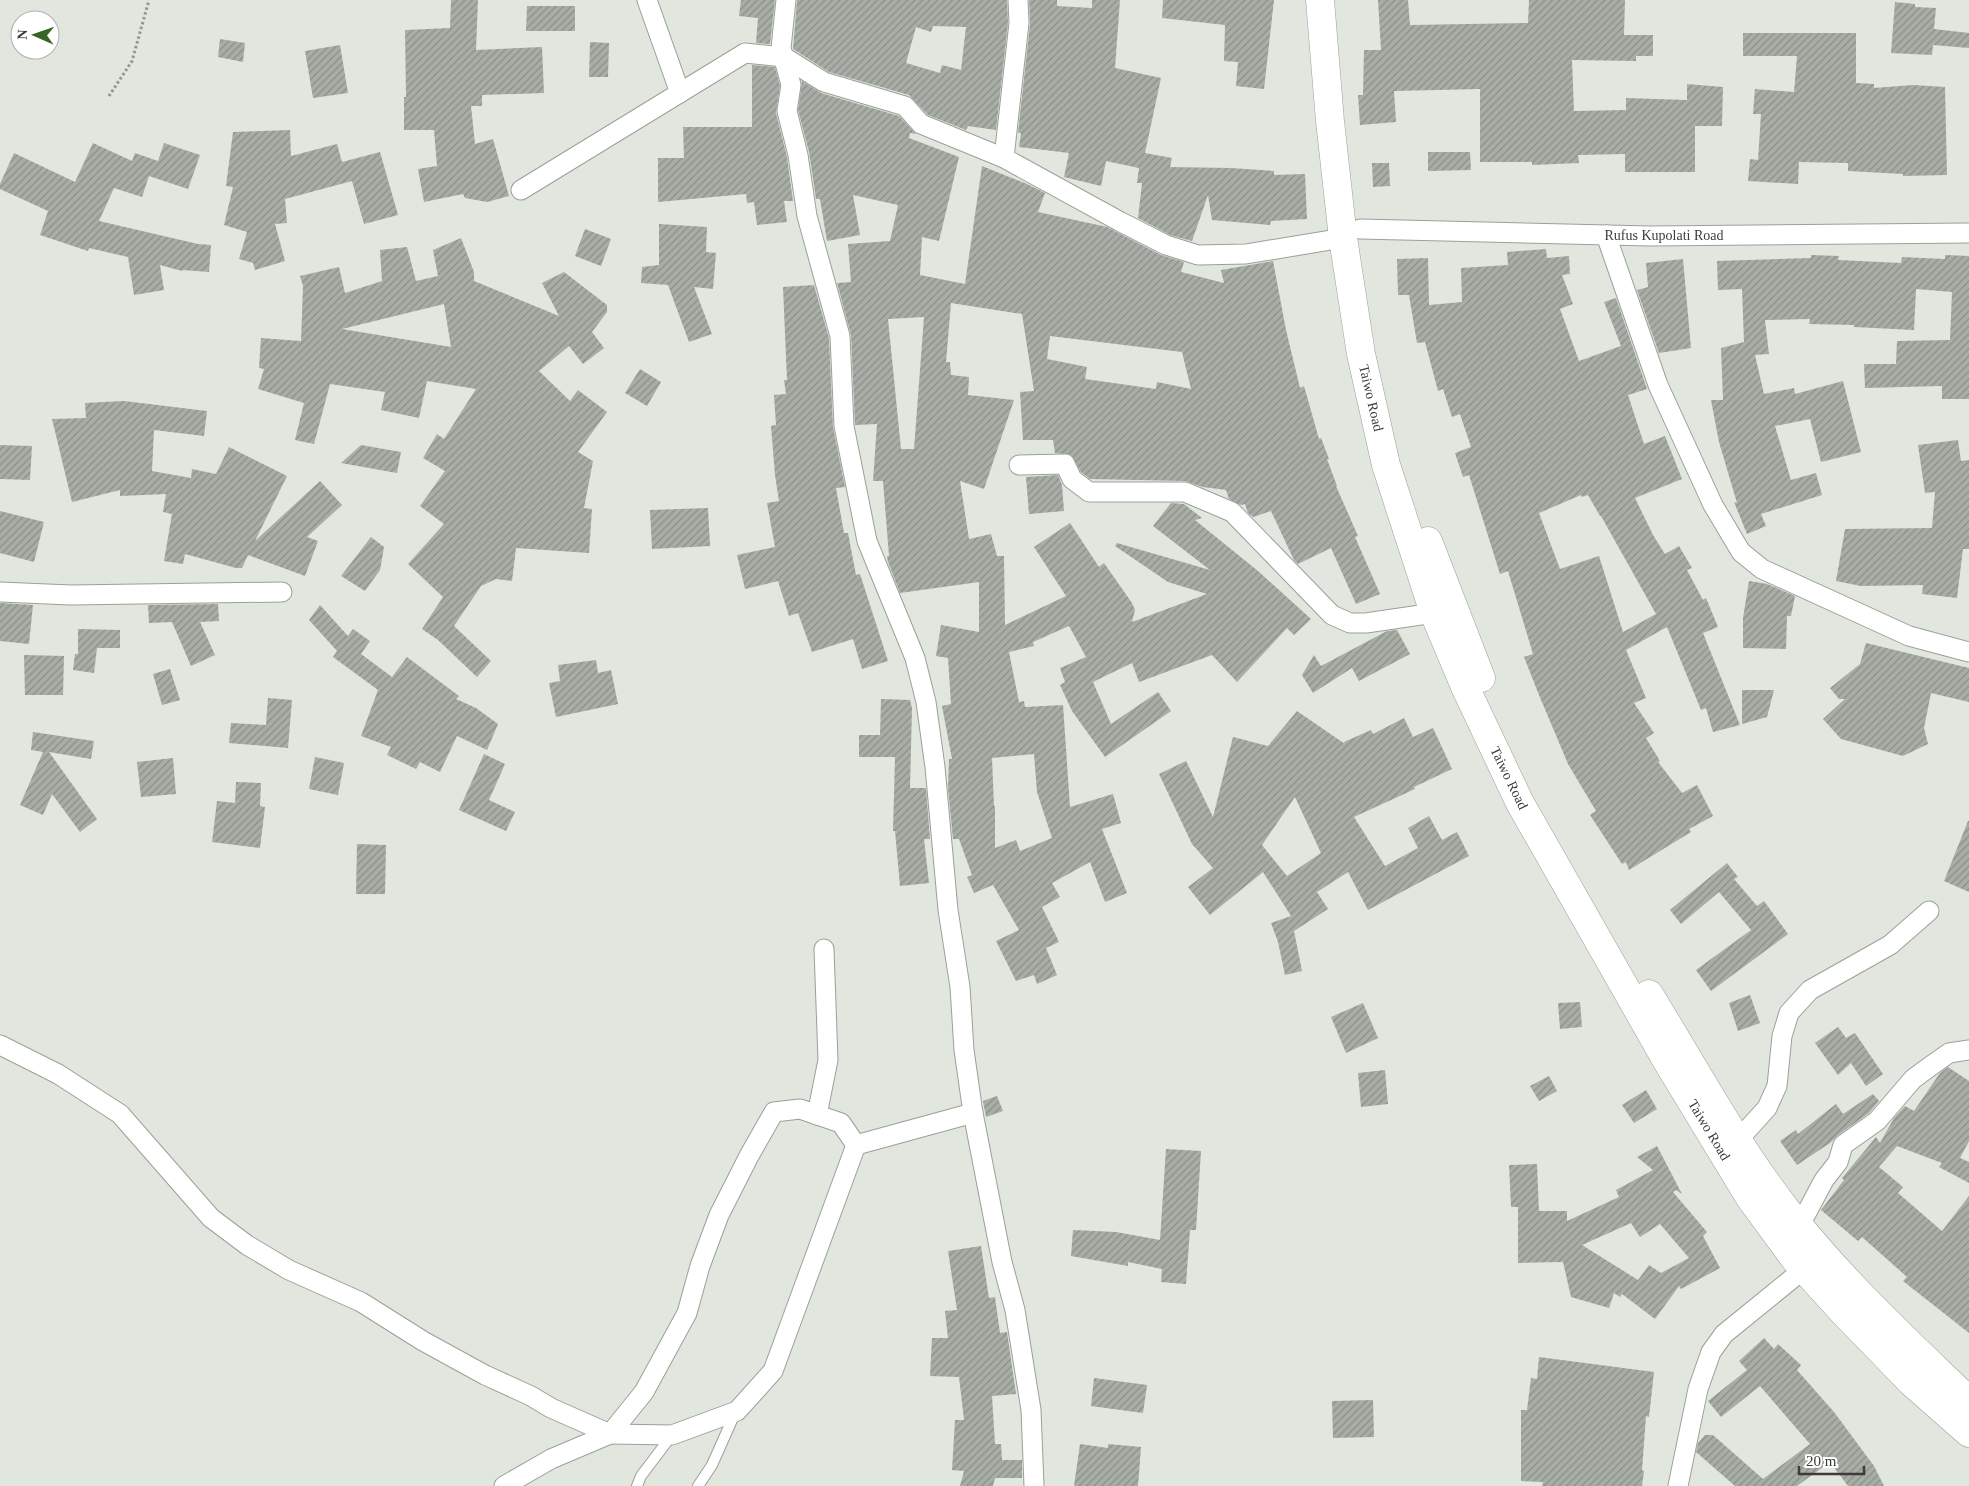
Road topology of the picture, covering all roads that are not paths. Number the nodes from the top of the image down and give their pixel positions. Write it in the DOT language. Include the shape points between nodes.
graph roads {
  1 [pos="647,0"];
  2 [pos="786,0"];
  3 [pos="1018,0"];
  4 [pos="1320,0"];
  5 [pos="1335,0"];
  6 [pos="784,57"];
  7 [pos="680,93"];
  8 [pos="1004,158"];
  9 [pos="521,190"];
  10 [pos="1969,233"];
  11 [pos="1351,234"];
  12 [pos="1606,235"];
  13 [pos="1019,465"];
  14 [pos="0,592"];
  15 [pos="282,592"];
  16 [pos="1434,613"];
  17 [pos="1969,652"];
  18 [pos="1929,911"];
  19 [pos="824,949"];
  20 [pos="0,1045"];
  21 [pos="1969,1050"];
  22 [pos="973,1113"];
  23 [pos="817,1115"];
  24 [pos="1738,1140"];
  25 [pos="856,1146"];
  26 [pos="1800,1225"];
  27 [pos="1804,1269"];
  28 [pos="1969,1402"];
  29 [pos="737,1410"];
  30 [pos="1969,1433"];
  31 [pos="610,1434"];
  32 [pos="672,1435"];
  33 [pos="504,1486"];
  34 [pos="637,1486"];
  35 [pos="698,1486"];
  36 [pos="1034,1486"];
  37 [pos="1678,1486"];
  1 -- 7 [label="street"];
  2 -- 6 [label="street" via="780,48"];
  3 -- 8 [label="street" via="1019,23"];
  4 -- 11 [label="main road, Taiwo Road" via="1330,121"];
  5 -- 11 [label="main road, Taiwo Road" via="1348,141"];
  6 -- 7 [label="street" via="745,53"];
  6 -- 8 [label="street, Rufus Kupolati Road" via="824,82 905,106 921,124"];
  6 -- 22 [label="street" via="791,85 786,110 798,155 807,216 840,336 844,426 867,541 915,658 926,702"];
  7 -- 9 [label="street"];
  8 -- 11 [label="street, Rufus Kupolati Road" via="1166,245 1198,255 1246,254"];
  10 -- 12 [label="street, Rufus Kupolati Road"];
  11 -- 12 [label="street, Rufus Kupolati Road"];
  11 -- 16 [label="main road, Taiwo Road" via="1361,354 1386,465"];
  11 -- 24 [label="main road, Taiwo Road" via="1364,270 1378,359 1400,455 1427,538 1490,705 1626,955"];
  12 -- 17 [label="street" via="1658,385 1713,505 1742,552 1762,569 1909,636"];
  13 -- 16 [label="street" via="1064,464 1072,480 1089,492 1185,492 1232,512 1332,615 1350,624"];
  14 -- 15 [label="street" via="71,595"];
  16 -- 27 [label="main road, Taiwo Road" via="1466,690 1520,802 1580,910 1750,1198"];
  18 -- 24 [label="street" via="1890,945 1810,990 1789,1013 1782,1036 1777,1086 1767,1108"];
  19 -- 23 [label="street" via="828,1060"];
  20 -- 31 [label="street" via="58,1074 120,1114 211,1218 247,1244 289,1270 361,1302 485,1375"];
  21 -- 26 [label="street" via="1949,1053 1913,1079 1877,1120 1843,1145 1838,1162 1824,1180"];
  22 -- 25 [label="street"];
  22 -- 36 [label="street" via="1002,1262 1015,1310 1031,1410"];
  23 -- 25 [label="street" via="841,1123"];
  23 -- 31 [label="street" via="800,1109 774,1112 719,1215 687,1313 644,1392"];
  24 -- 26 [label="main road, Taiwo Road"];
  25 -- 29 [label="street" via="772,1371"];
  26 -- 28 [label="main road, Taiwo Road" via="1846,1281"];
  27 -- 30 [label="main road, Taiwo Road" via="1911,1382"];
  27 -- 37 [label="street" via="1724,1334 1711,1352 1698,1389"];
  29 -- 32 [label="street"];
  29 -- 35 [label="lane"];
  31 -- 32 [label="street"];
  31 -- 33 [label="street" via="550,1459"];
  32 -- 34 [label="lane"];
}
